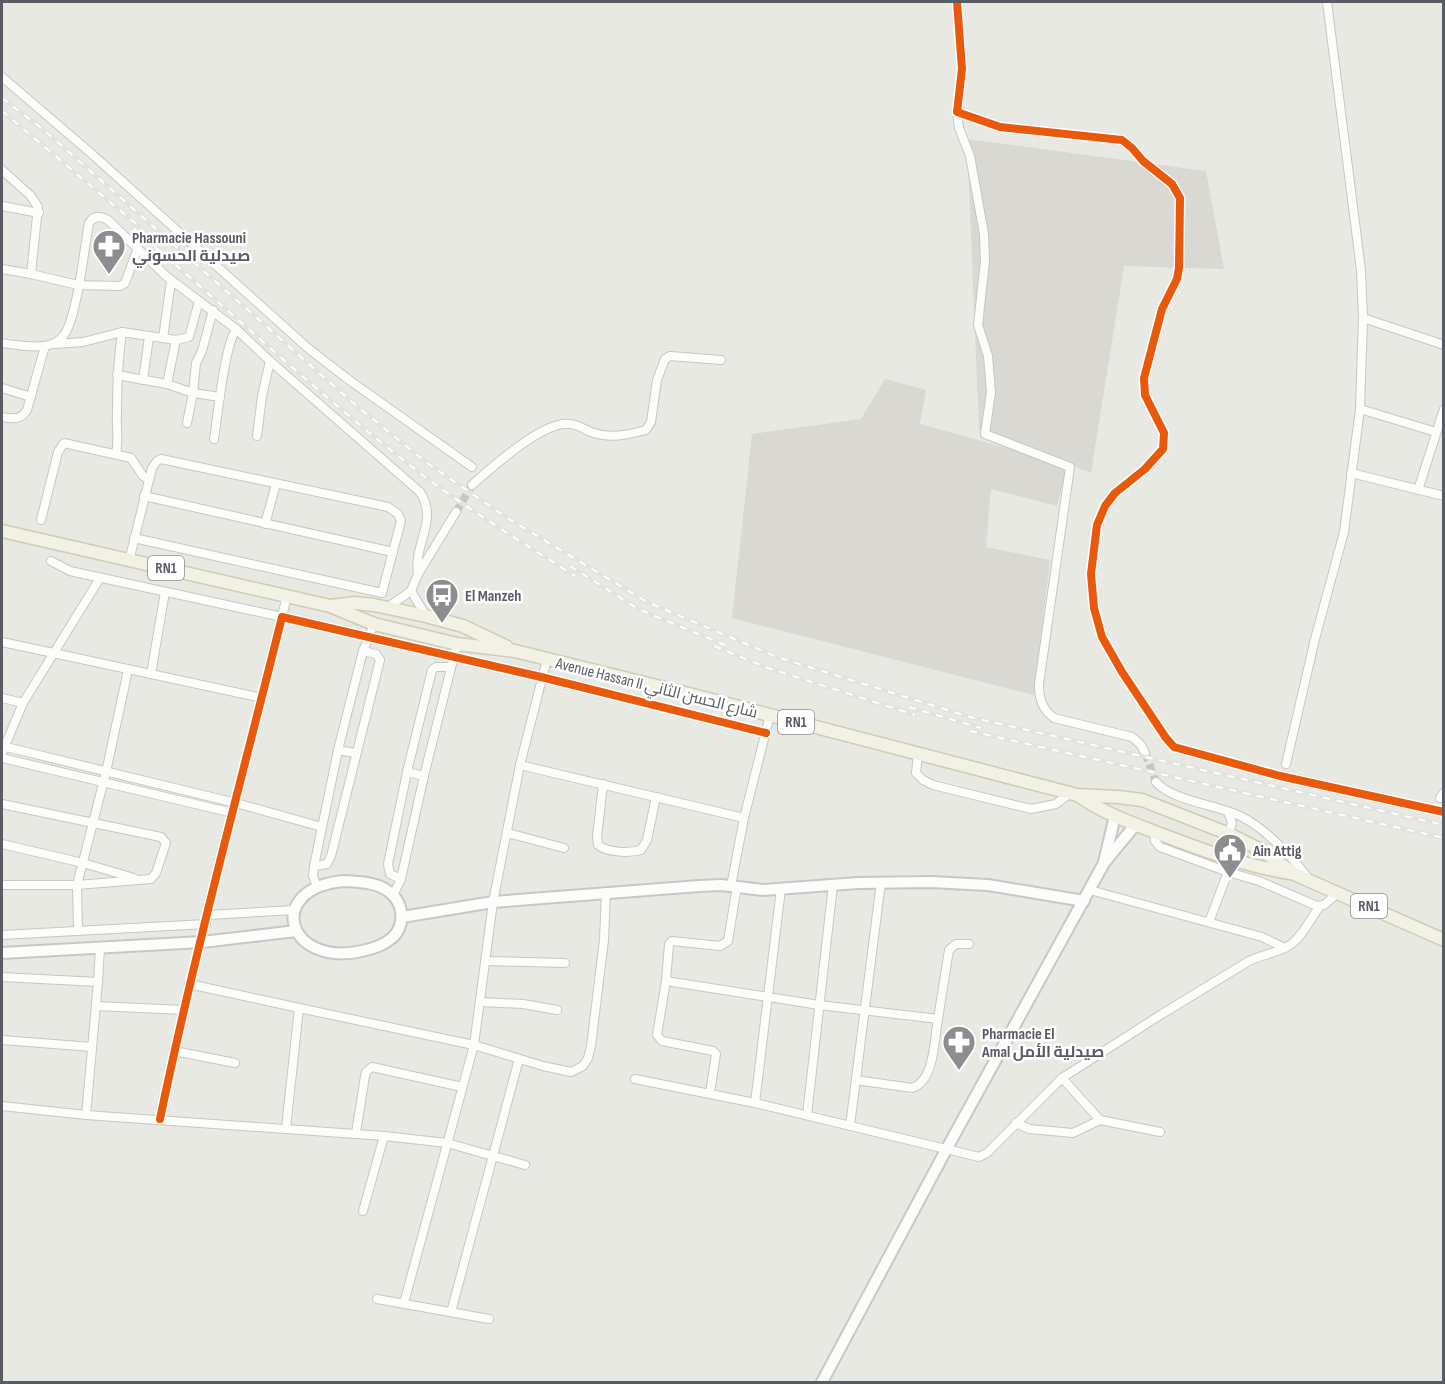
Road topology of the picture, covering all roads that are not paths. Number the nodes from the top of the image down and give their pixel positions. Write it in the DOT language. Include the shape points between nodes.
graph roads {
  1 [pos="957,2"];
  2 [pos="1327,2"];
  3 [pos="2,77"];
  4 [pos="957,112"];
  5 [pos="2,170"];
  6 [pos="2,206"];
  7 [pos="39,213"];
  8 [pos="138,248"];
  9 [pos="2,269"];
  10 [pos="31,274"];
  11 [pos="171,281"];
  12 [pos="78,285"];
  13 [pos="199,301"];
  14 [pos="213,310"];
  15 [pos="1363,318"];
  16 [pos="236,329"];
  17 [pos="122,332"];
  18 [pos="149,337"];
  19 [pos="163,338"];
  20 [pos="176,340"];
  21 [pos="2,343"];
  22 [pos="54,344"];
  23 [pos="1443,345"];
  24 [pos="45,346"];
  25 [pos="721,360"];
  26 [pos="270,361"];
  27 [pos="117,375"];
  28 [pos="142,380"];
  29 [pos="168,384"];
  30 [pos="2,388"];
  31 [pos="193,393"];
  32 [pos="31,396"];
  33 [pos="220,397"];
  34 [pos="1360,409"];
  35 [pos="1443,410"];
  36 [pos="2,417"];
  37 [pos="187,423"];
  38 [pos="1436,432"];
  39 [pos="257,436"];
  40 [pos="214,440"];
  41 [pos="116,454"];
  42 [pos="472,467"];
  43 [pos="1351,473"];
  44 [pos="149,480"];
  45 [pos="276,484"];
  46 [pos="472,485"];
  47 [pos="1418,490"];
  48 [pos="144,496"];
  49 [pos="1443,496"];
  50 [pos="456,512"];
  51 [pos="41,520"];
  52 [pos="265,524"];
  53 [pos="2,531"];
  54 [pos="134,538"];
  55 [pos="393,552"];
  56 [pos="51,561"];
  57 [pos="129,561"];
  58 [pos="418,574"];
  59 [pos="100,578"];
  60 [pos="411,591"];
  61 [pos="165,592"];
  62 [pos="286,595"];
  63 [pos="330,606"];
  64 [pos="388,607"];
  65 [pos="426,616"];
  66 [pos="282,617"];
  67 [pos="374,624"];
  68 [pos="462,626"];
  69 [pos="367,637"];
  70 [pos="2,642"];
  71 [pos="457,644"];
  72 [pos="363,651"];
  73 [pos="515,651"];
  74 [pos="52,654"];
  75 [pos="454,657"];
  76 [pos="547,659"];
  77 [pos="451,667"];
  78 [pos="128,670"];
  79 [pos="150,675"];
  80 [pos="541,677"];
  81 [pos="2,698"];
  82 [pos="262,698"];
  83 [pos="24,703"];
  84 [pos="771,715"];
  85 [pos="766,733"];
  86 [pos="2,748"];
  87 [pos="338,750"];
  88 [pos="355,753"];
  89 [pos="1145,753"];
  90 [pos="918,754"];
  91 [pos="2,758"];
  92 [pos="1286,764"];
  93 [pos="520,765"];
  94 [pos="106,772"];
  95 [pos="407,772"];
  96 [pos="424,776"];
  97 [pos="103,782"];
  98 [pos="1156,782"];
  99 [pos="603,784"];
  100 [pos="1074,794"];
  101 [pos="656,797"];
  102 [pos="1142,800"];
  103 [pos="236,803"];
  104 [pos="2,804"];
  105 [pos="1228,812"];
  106 [pos="1443,812"];
  107 [pos="233,813"];
  108 [pos="1114,816"];
  109 [pos="744,818"];
  110 [pos="93,821"];
  111 [pos="1134,823"];
  112 [pos="322,826"];
  113 [pos="508,832"];
  114 [pos="1235,837"];
  115 [pos="2,844"];
  116 [pos="564,848"];
  117 [pos="83,863"];
  118 [pos="1104,863"];
  119 [pos="314,866"];
  120 [pos="1229,866"];
  121 [pos="1294,874"];
  122 [pos="401,879"];
  123 [pos="140,880"];
  124 [pos="1310,880"];
  125 [pos="881,882"];
  126 [pos="2,885"];
  127 [pos="77,885"];
  128 [pos="833,885"];
  129 [pos="734,886"];
  130 [pos="317,887"];
  131 [pos="781,889"];
  132 [pos="1090,890"];
  133 [pos="606,892"];
  134 [pos="1339,892"];
  135 [pos="393,895"];
  136 [pos="1084,901"];
  137 [pos="493,902"];
  138 [pos="1320,906"];
  139 [pos="295,910"];
  140 [pos="208,915"];
  141 [pos="402,916"];
  142 [pos="1209,922"];
  143 [pos="206,924"];
  144 [pos="78,931"];
  145 [pos="296,931"];
  146 [pos="2,935"];
  147 [pos="1443,940"];
  148 [pos="202,942"];
  149 [pos="969,944"];
  150 [pos="100,948"];
  151 [pos="1285,948"];
  152 [pos="2,953"];
  153 [pos="485,961"];
  154 [pos="565,963"];
  155 [pos="2,977"];
  156 [pos="666,981"];
  157 [pos="98,982"];
  158 [pos="189,984"];
  159 [pos="769,998"];
  160 [pos="480,1002"];
  161 [pos="819,1005"];
  162 [pos="97,1006"];
  163 [pos="299,1008"];
  164 [pos="183,1010"];
  165 [pos="557,1010"];
  166 [pos="866,1011"];
  167 [pos="938,1019"];
  168 [pos="2,1040"];
  169 [pos="474,1045"];
  170 [pos="92,1047"];
  171 [pos="174,1051"];
  172 [pos="519,1059"];
  173 [pos="235,1063"];
  174 [pos="1062,1078"];
  175 [pos="634,1079"];
  176 [pos="856,1080"];
  177 [pos="462,1088"];
  178 [pos="710,1093"];
  179 [pos="755,1103"];
  180 [pos="2,1106"];
  181 [pos="86,1115"];
  182 [pos="807,1115"];
  183 [pos="160,1119"];
  184 [pos="1100,1120"];
  185 [pos="1016,1123"];
  186 [pos="850,1126"];
  187 [pos="286,1128"];
  188 [pos="1160,1132"];
  189 [pos="357,1133"];
  190 [pos="384,1136"];
  191 [pos="447,1143"];
  192 [pos="946,1150"];
  193 [pos="493,1156"];
  194 [pos="525,1165"];
  195 [pos="363,1211"];
  196 [pos="377,1299"];
  197 [pos="404,1304"];
  198 [pos="451,1312"];
  199 [pos="489,1319"];
  200 [pos="822,1383"];
  1 -- 4 [label="street" via="962,69"];
  2 -- 15 [label="street" via="1361,270"];
  3 -- 42 [label="street" via="309,349"];
  4 -- 89 [label="street" via="970,156 984,234 978,325 988,356 991,392 986,434 1070,467 1040,677 1041,702 1046,713 1054,718 1132,736"];
  4 -- 106 [label="street" via="1000,127 1122,140 1172,184 1180,198 1177,279 1162,309 1144,378 1145,395 1164,433 1163,449 1105,506 1097,525 1091,574 1102,637 1170,745 1280,776"];
  5 -- 7 [label="street" via="32,196"];
  6 -- 7 [label="street"];
  7 -- 10 [label="street"];
  8 -- 11 [label="street"];
  8 -- 12 [label="street" via="123,285"];
  8 -- 12 [label="street" via="108,220 98,216 91,219"];
  9 -- 10 [label="street"];
  10 -- 12 [label="street"];
  11 -- 13 [label="street"];
  11 -- 19 [label="street"];
  12 -- 22 [label="street" via="66,332"];
  13 -- 14 [label="street"];
  13 -- 20 [label="street" via="189,337"];
  14 -- 16 [label="street"];
  14 -- 31 [label="street" via="196,363"];
  15 -- 23 [label="street"];
  15 -- 34 [label="street"];
  16 -- 26 [label="street"];
  16 -- 33 [label="street"];
  17 -- 18 [label="street"];
  17 -- 22 [label="street" via="83,342"];
  17 -- 27 [label="street"];
  18 -- 19 [label="street"];
  18 -- 28 [label="street"];
  19 -- 20 [label="street"];
  20 -- 29 [label="street"];
  21 -- 24 [label="street"];
  22 -- 24 [label="street"];
  24 -- 32 [label="street"];
  25 -- 46 [label="street" via="670,356 665,359 646,430 609,436 573,424 553,426 501,459"];
  26 -- 39 [label="street"];
  26 -- 58 [label="street" via="420,492 429,513 418,553"];
  27 -- 28 [label="street"];
  27 -- 41 [label="street"];
  28 -- 29 [label="street"];
  29 -- 31 [label="street"];
  30 -- 32 [label="street"];
  31 -- 33 [label="street"];
  31 -- 37 [label="street"];
  32 -- 36 [label="street" via="20,417"];
  33 -- 40 [label="street"];
  34 -- 38 [label="street"];
  34 -- 43 [label="street"];
  35 -- 38 [label="street"];
  38 -- 47 [label="street"];
  41 -- 44 [label="street" via="131,458"];
  41 -- 51 [label="street" via="62,445"];
  43 -- 47 [label="street"];
  43 -- 92 [label="street" via="1341,548"];
  44 -- 45 [label="street" via="154,464 165,458"];
  44 -- 48 [label="street"];
  45 -- 52 [label="street"];
  45 -- 55 [label="street" via="392,509 401,520"];
  47 -- 49 [label="street"];
  48 -- 52 [label="street"];
  48 -- 54 [label="street"];
  50 -- 58 [label="street"];
  52 -- 55 [label="street"];
  53 -- 57 [label="main road, Avenue Hassan II شارع الحسن الثاني / RN1"];
  54 -- 55 [label="street" via="382,593"];
  54 -- 57 [label="street"];
  56 -- 59 [label="street" via="70,571"];
  57 -- 62 [label="main road, Avenue Hassan II شارع الحسن الثاني / RN1"];
  58 -- 60 [label="street"];
  59 -- 61 [label="street"];
  59 -- 74 [label="street"];
  60 -- 64 [label="street"];
  60 -- 65 [label="street"];
  61 -- 66 [label="street"];
  61 -- 79 [label="street"];
  62 -- 63 [label="main road, Avenue Hassan II شارع الحسن الثاني / RN1"];
  62 -- 66 [label="street"];
  63 -- 64 [label="main road, Avenue Hassan II شارع الحسن الثاني / RN1" via="355,603"];
  63 -- 67 [label="main road, Avenue Hassan II شارع الحسن الثاني / RN1"];
  64 -- 65 [label="main road, Avenue Hassan II شارع الحسن الثاني / RN1"];
  64 -- 67 [label="main road" via="376,614"];
  65 -- 68 [label="main road, Avenue Hassan II شارع الحسن الثاني / RN1"];
  66 -- 69 [label="street"];
  66 -- 82 [label="street"];
  67 -- 69 [label="street"];
  67 -- 71 [label="main road, Avenue Hassan II شارع الحسن الثاني / RN1"];
  68 -- 71 [label="main road" via="463,636"];
  68 -- 73 [label="main road, Avenue Hassan II شارع الحسن الثاني / RN1"];
  69 -- 72 [label="street"];
  69 -- 75 [label="street"];
  70 -- 74 [label="street"];
  71 -- 73 [label="main road, Avenue Hassan II شارع الحسن الثاني / RN1"];
  71 -- 75 [label="street"];
  72 -- 87 [label="street"];
  72 -- 88 [label="street" via="376,654 380,660"];
  73 -- 76 [label="main road, Avenue Hassan II شارع الحسن الثاني / RN1"];
  74 -- 78 [label="street"];
  74 -- 83 [label="street"];
  75 -- 77 [label="street"];
  75 -- 80 [label="street"];
  76 -- 80 [label="street"];
  76 -- 84 [label="main road, Avenue Hassan II شارع الحسن الثاني / RN1"];
  77 -- 95 [label="street" via="432,670"];
  77 -- 96 [label="street"];
  78 -- 79 [label="street"];
  78 -- 94 [label="street"];
  79 -- 82 [label="street"];
  80 -- 85 [label="street"];
  80 -- 93 [label="street"];
  81 -- 83 [label="street"];
  82 -- 103 [label="street"];
  83 -- 86 [label="street"];
  84 -- 85 [label="street"];
  84 -- 90 [label="main road, Avenue Hassan II شارع الحسن الثاني / RN1"];
  85 -- 109 [label="street"];
  86 -- 94 [label="street"];
  87 -- 88 [label="street"];
  87 -- 112 [label="street"];
  88 -- 119 [label="street" via="329,861"];
  90 -- 100 [label="main road, Avenue Hassan II شارع الحسن الثاني / RN1"];
  90 -- 100 [label="street" via="916,773 933,785 1031,809 1056,804"];
  91 -- 97 [label="street"];
  93 -- 99 [label="street"];
  93 -- 113 [label="street"];
  94 -- 97 [label="street"];
  94 -- 103 [label="street"];
  95 -- 96 [label="street"];
  95 -- 122 [label="street" via="388,864 390,874"];
  96 -- 122 [label="street"];
  97 -- 107 [label="street"];
  97 -- 110 [label="street"];
  98 -- 105 [label="street" via="1166,791"];
  99 -- 101 [label="street"];
  99 -- 101 [label="street" via="597,837 598,845 606,850 641,850 647,840"];
  100 -- 102 [label="main road, Avenue Hassan II شارع الحسن الثاني / RN1"];
  100 -- 108 [label="main road, Avenue Hassan II شارع الحسن الثاني / RN1"];
  101 -- 109 [label="street"];
  102 -- 111 [label="main road" via="1131,806 1129,816"];
  102 -- 114 [label="main road, Avenue Hassan II شارع الحسن الثاني / RN1"];
  103 -- 107 [label="street"];
  103 -- 112 [label="street"];
  104 -- 110 [label="street"];
  105 -- 114 [label="street"];
  105 -- 124 [label="street" via="1255,825"];
  107 -- 140 [label="street"];
  108 -- 111 [label="main road, Avenue Hassan II شارع الحسن الثاني / RN1"];
  108 -- 118 [label="street"];
  109 -- 129 [label="street"];
  110 -- 117 [label="street"];
  110 -- 123 [label="street" via="161,837 166,843 156,873 151,879"];
  111 -- 118 [label="street"];
  111 -- 120 [label="main road, Avenue Hassan II شارع الحسن الثاني / RN1"];
  112 -- 119 [label="street"];
  113 -- 116 [label="street"];
  113 -- 137 [label="street"];
  114 -- 120 [label="main road" via="1243,846"];
  114 -- 121 [label="main road, Avenue Hassan II شارع الحسن الثاني / RN1" via="1263,851"];
  115 -- 117 [label="street"];
  117 -- 123 [label="street"];
  117 -- 127 [label="street"];
  118 -- 132 [label="street"];
  119 -- 130 [label="street"];
  120 -- 121 [label="main road, Avenue Hassan II شارع الحسن الثاني / RN1"];
  120 -- 138 [label="street"];
  120 -- 142 [label="street"];
  121 -- 124 [label="main road, Avenue Hassan II شارع الحسن الثاني / RN1"];
  122 -- 135 [label="street"];
  123 -- 127 [label="street"];
  124 -- 134 [label="main road, Avenue Hassan II شارع الحسن الثاني / RN1"];
  125 -- 128 [label="street"];
  125 -- 136 [label="street" via="988,885"];
  125 -- 166 [label="street"];
  126 -- 127 [label="street"];
  127 -- 144 [label="street"];
  128 -- 131 [label="street"];
  128 -- 161 [label="street"];
  129 -- 131 [label="street"];
  129 -- 133 [label="street"];
  129 -- 156 [label="street" via="728,941 720,946 672,941"];
  130 -- 135 [label="street" via="330,882 357,882 384,888"];
  130 -- 139 [label="street" via="305,895"];
  131 -- 159 [label="street"];
  132 -- 136 [label="street"];
  132 -- 142 [label="street"];
  133 -- 137 [label="street"];
  133 -- 172 [label="street" via="604,939 588,1058 571,1072"];
  134 -- 138 [label="street"];
  134 -- 147 [label="main road, Avenue Hassan II شارع الحسن الثاني / RN1"];
  135 -- 141 [label="street"];
  136 -- 192 [label="street"];
  137 -- 141 [label="street"];
  137 -- 153 [label="street"];
  138 -- 151 [label="street" via="1297,939"];
  139 -- 140 [label="street"];
  139 -- 145 [label="street"];
  140 -- 143 [label="street"];
  141 -- 145 [label="street" via="396,933 388,941 354,953 315,947 302,940"];
  142 -- 151 [label="street"];
  143 -- 144 [label="street"];
  143 -- 148 [label="street"];
  144 -- 146 [label="street"];
  145 -- 148 [label="street"];
  148 -- 150 [label="street"];
  148 -- 158 [label="street"];
  149 -- 167 [label="street" via="956,944 949,950"];
  150 -- 152 [label="street"];
  150 -- 157 [label="street"];
  151 -- 174 [label="street" via="1249,961"];
  153 -- 154 [label="street"];
  153 -- 160 [label="street"];
  155 -- 157 [label="street"];
  156 -- 159 [label="street"];
  156 -- 178 [label="street" via="657,1035 662,1041 716,1054"];
  157 -- 162 [label="street"];
  158 -- 163 [label="street"];
  158 -- 164 [label="street"];
  159 -- 161 [label="street"];
  159 -- 179 [label="street"];
  160 -- 165 [label="street"];
  160 -- 169 [label="street"];
  161 -- 166 [label="street"];
  161 -- 182 [label="street"];
  162 -- 164 [label="street"];
  162 -- 170 [label="street"];
  163 -- 169 [label="street"];
  163 -- 187 [label="street"];
  164 -- 171 [label="street"];
  166 -- 167 [label="street"];
  166 -- 176 [label="street"];
  167 -- 176 [label="street" via="930,1071 918,1086"];
  168 -- 170 [label="street"];
  169 -- 172 [label="street"];
  169 -- 177 [label="street"];
  170 -- 181 [label="street"];
  171 -- 173 [label="street"];
  171 -- 183 [label="street"];
  172 -- 193 [label="street"];
  174 -- 184 [label="street"];
  174 -- 185 [label="street"];
  175 -- 178 [label="street"];
  176 -- 186 [label="street"];
  177 -- 189 [label="street" via="372,1066 365,1076"];
  177 -- 191 [label="street"];
  178 -- 179 [label="street"];
  179 -- 182 [label="street"];
  180 -- 181 [label="street"];
  181 -- 183 [label="street"];
  182 -- 186 [label="street"];
  183 -- 187 [label="street"];
  184 -- 185 [label="street" via="1073,1133 1029,1129"];
  184 -- 188 [label="street"];
  185 -- 192 [label="street" via="979,1157"];
  186 -- 192 [label="street"];
  187 -- 189 [label="street"];
  189 -- 190 [label="street"];
  190 -- 191 [label="street"];
  190 -- 195 [label="street"];
  191 -- 193 [label="street"];
  191 -- 197 [label="street"];
  192 -- 200 [label="street"];
  193 -- 194 [label="street"];
  193 -- 198 [label="street"];
  196 -- 197 [label="street"];
  197 -- 198 [label="street"];
  198 -- 199 [label="street"];
}
